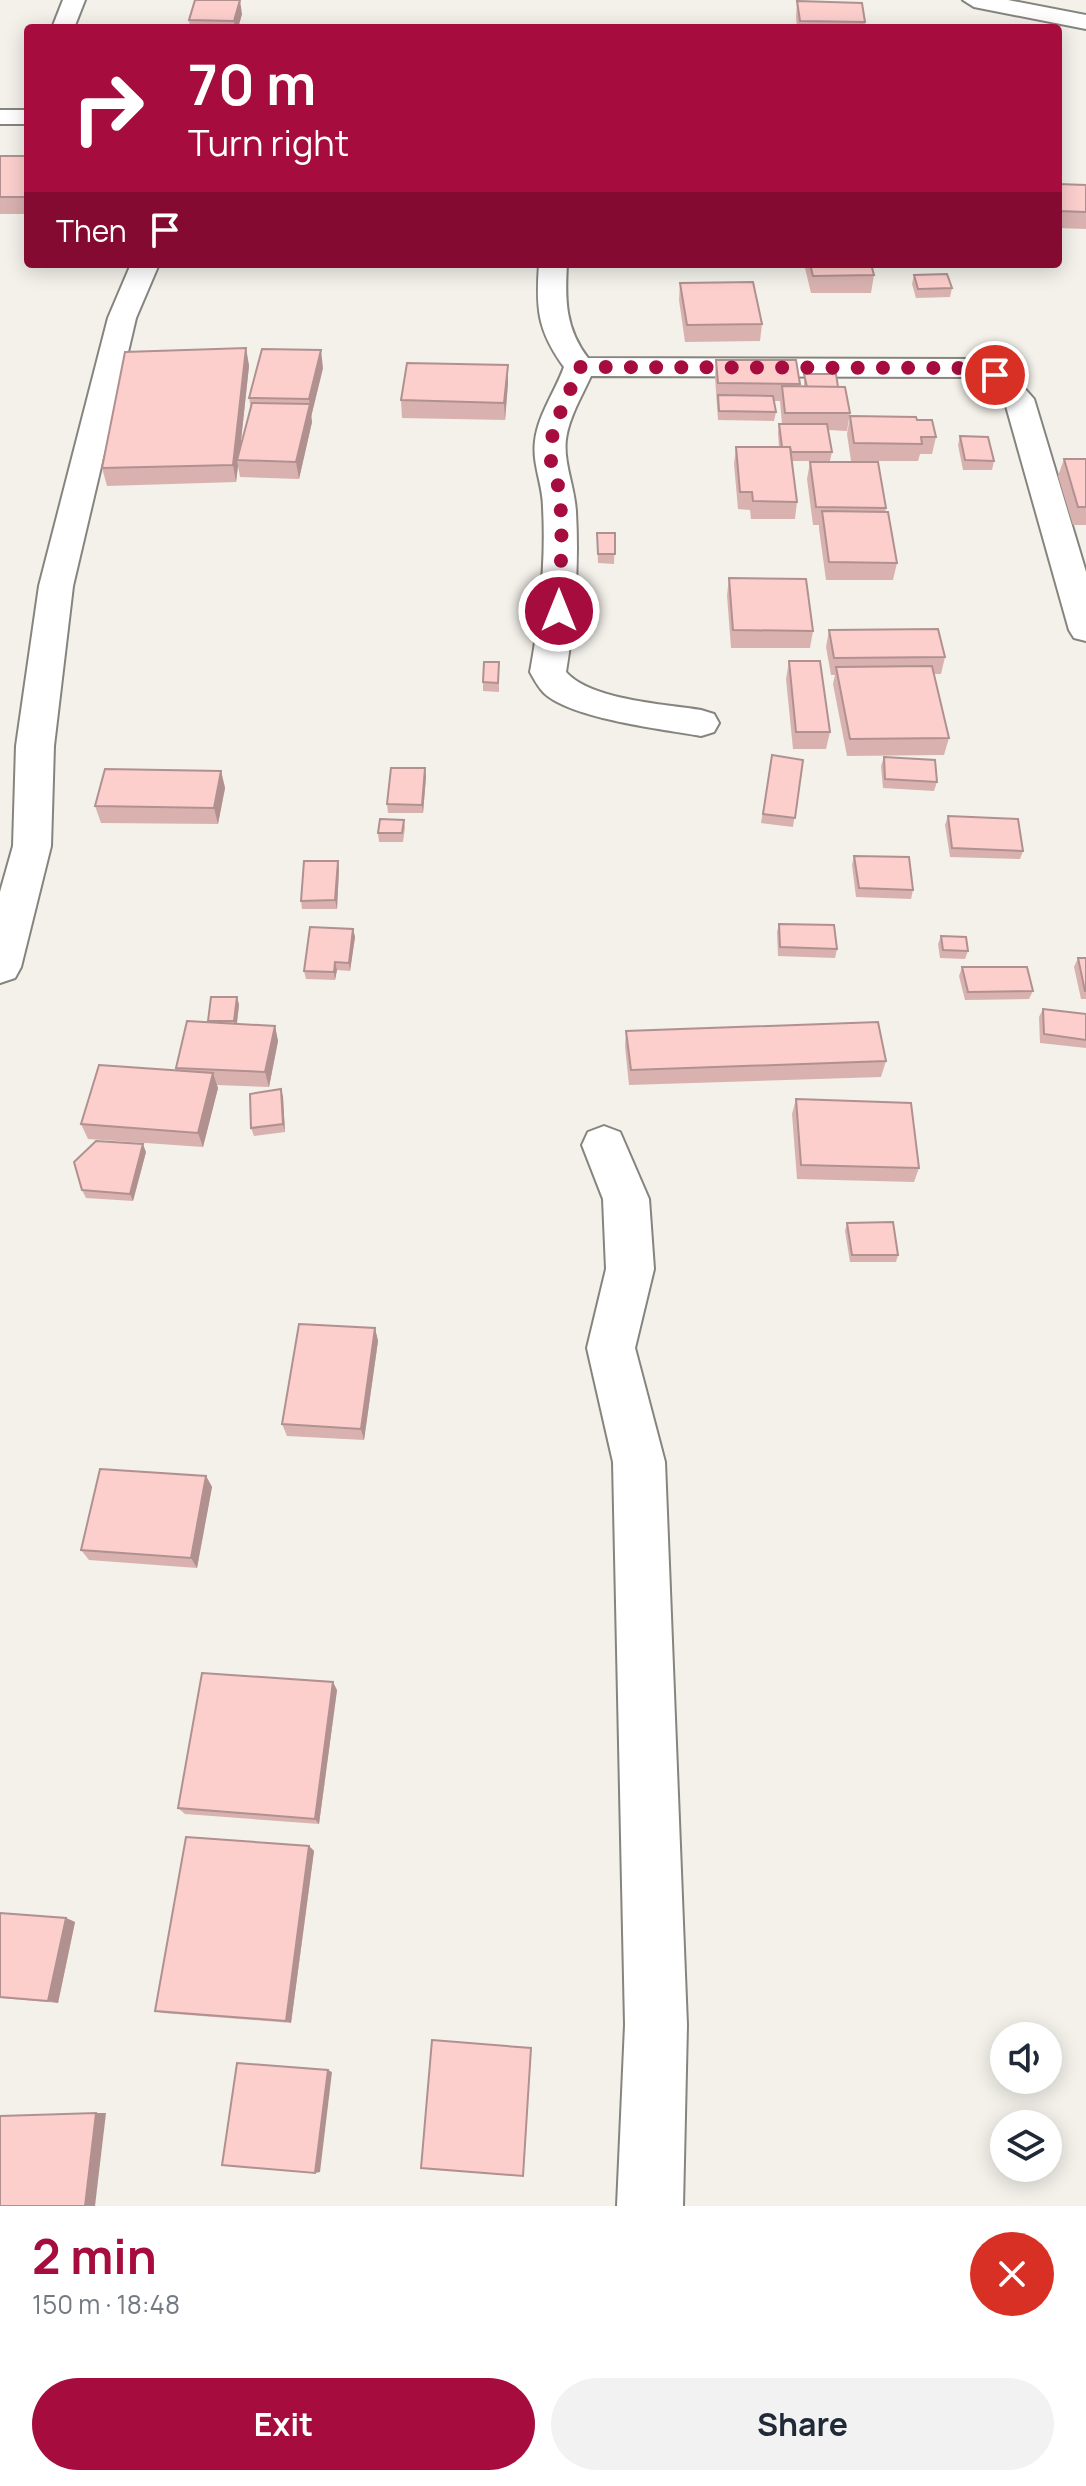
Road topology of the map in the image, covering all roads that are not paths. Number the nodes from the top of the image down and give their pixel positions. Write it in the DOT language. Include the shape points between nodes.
graph roads {
  1 [pos="74,0"];
  2 [pos="974,0"];
  3 [pos="1086,22"];
  4 [pos="65,24"];
  5 [pos="0,117"];
  6 [pos="24,117"];
  7 [pos="143,268"];
  8 [pos="553,268"];
  9 [pos="579,367"];
  10 [pos="1086,630"];
  11 [pos="701,723"];
  12 [pos="0,967"];
  13 [pos="604,1145"];
  14 [pos="650,2206"];
  1 -- 4 [label="street"];
  2 -- 3 [label="street"];
  5 -- 6 [label="street"];
  7 -- 12 [label="street" via="122,318 56,586 35,746 32,846"];
  8 -- 9 [label="street" via="551,317 560,342"];
  9 -- 10 [label="street" via="976,368 995,375 1019,399"];
  9 -- 11 [label="street" via="554,424 550,453 559,492 560,579 548,672 559,687 595,701"];
  13 -- 14 [label="street" via="626,1199 630,1269 611,1348 639,1462 656,2025"];
}
